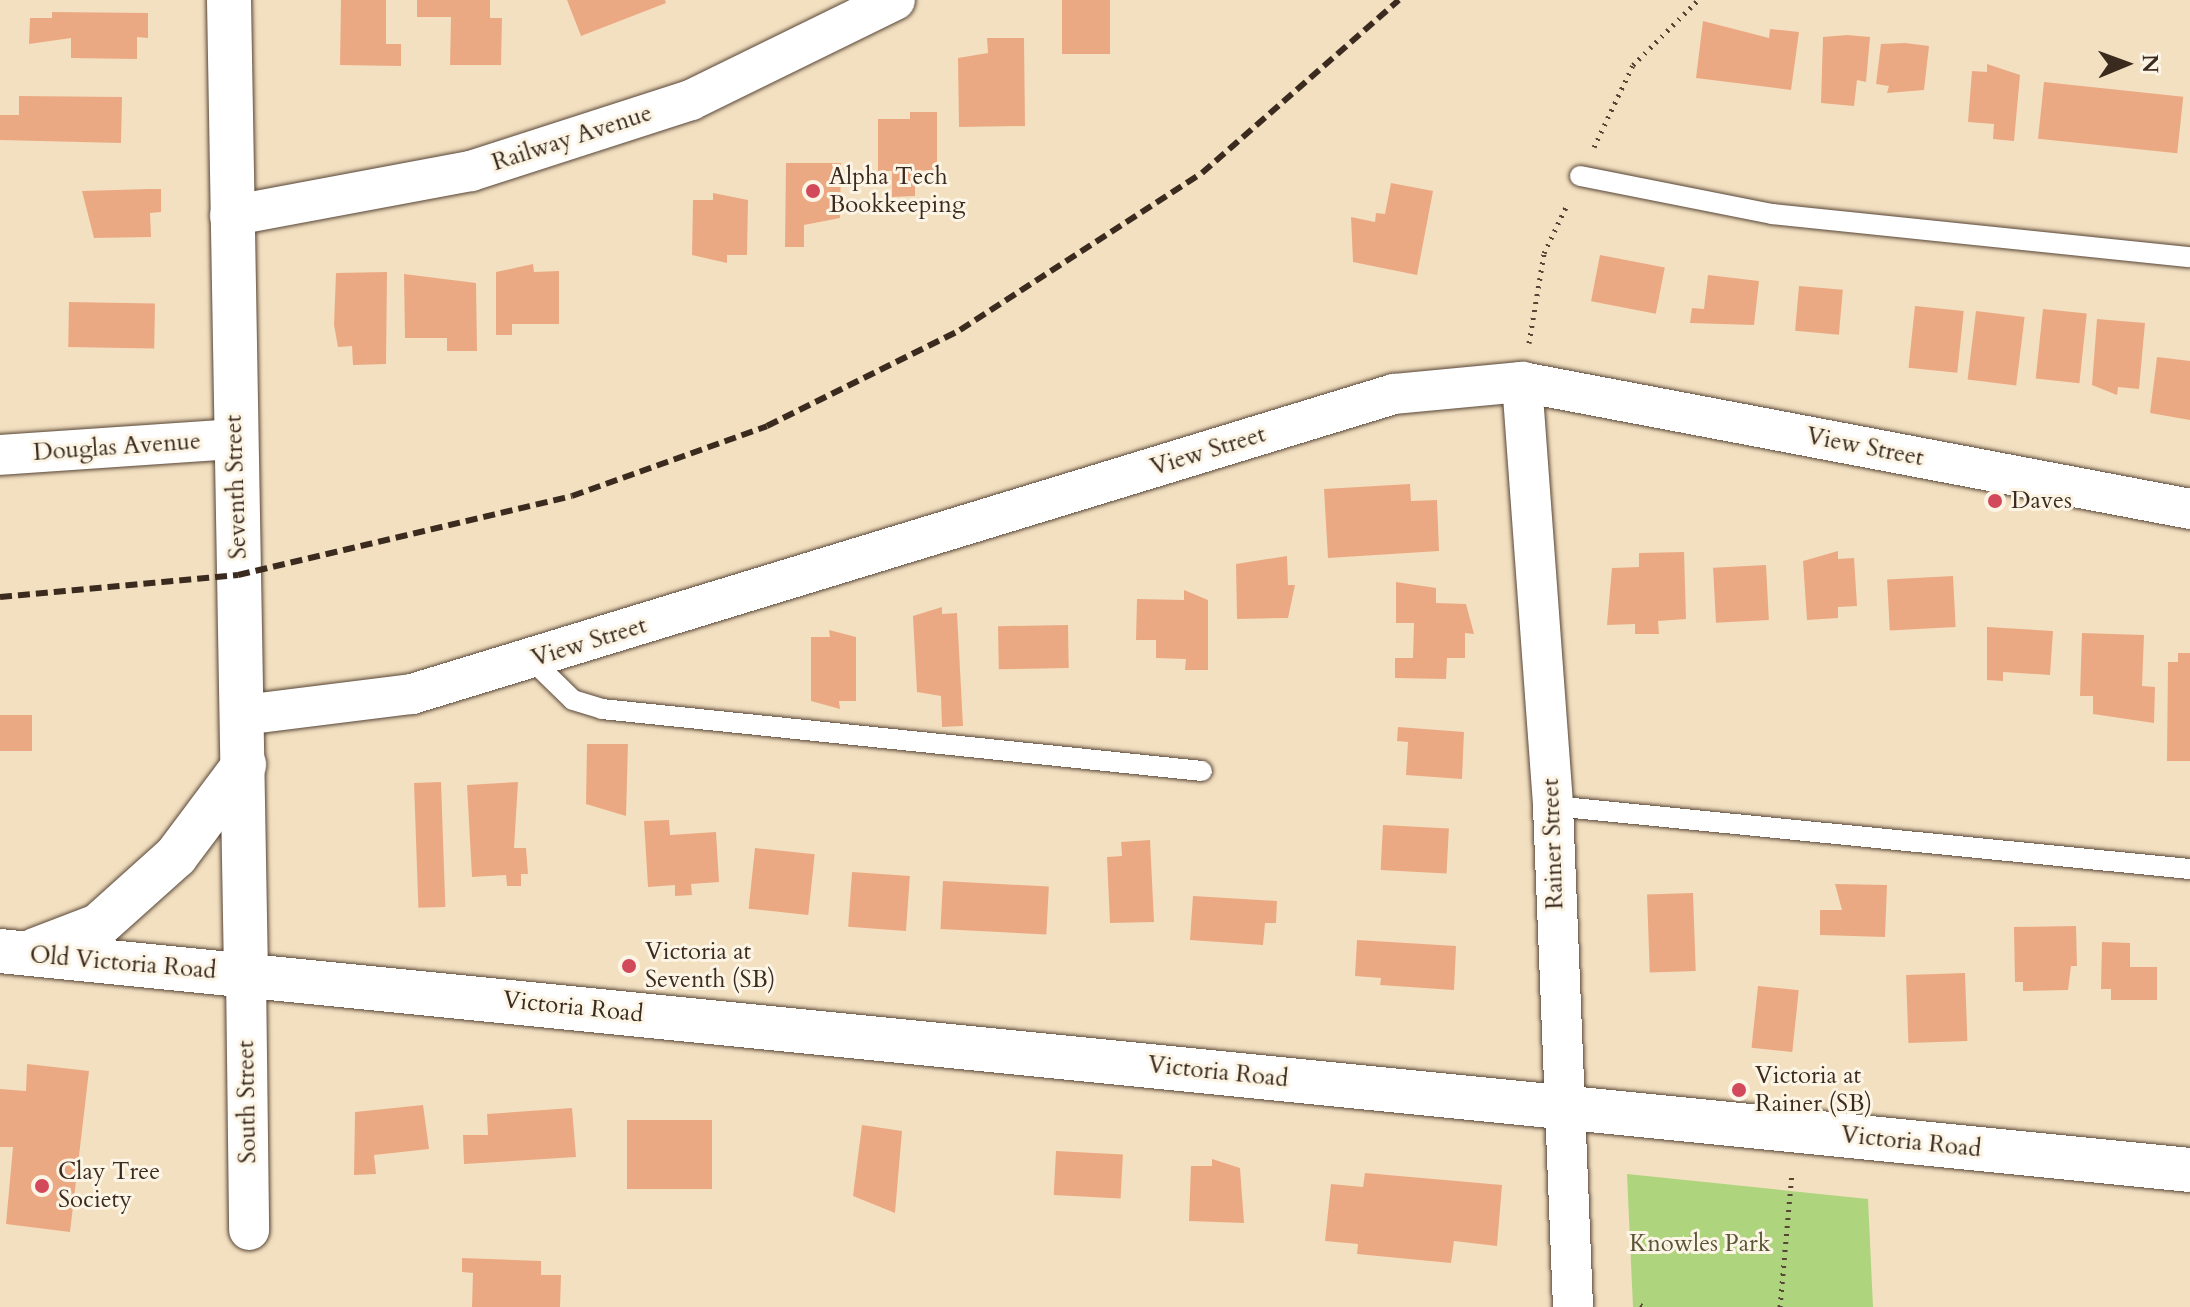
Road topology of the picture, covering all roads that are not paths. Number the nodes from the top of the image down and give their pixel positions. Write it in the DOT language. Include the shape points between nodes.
graph roads {
  1 [pos="229,0"];
  2 [pos="895,0"];
  3 [pos="1580,176"];
  4 [pos="230,216"];
  5 [pos="2190,257"];
  6 [pos="1522,382"];
  7 [pos="234,439"];
  8 [pos="0,455"];
  9 [pos="2190,509"];
  10 [pos="532,660"];
  11 [pos="243,715"];
  12 [pos="244,765"];
  13 [pos="1202,771"];
  14 [pos="1553,806"];
  15 [pos="2190,869"];
  16 [pos="13,952"];
  17 [pos="246,974"];
  18 [pos="1562,1107"];
  19 [pos="2190,1170"];
  20 [pos="249,1230"];
  21 [pos="1573,1307"];
  1 -- 4 [label="street, Seventh Street"];
  2 -- 4 [label="street, Railway Avenue" via="691,100 471,171"];
  3 -- 5 [label="lane" via="1772,214"];
  4 -- 7 [label="street, Seventh Street"];
  6 -- 9 [label="street, View Street"];
  6 -- 10 [label="street, View Street" via="1394,394"];
  6 -- 14 [label="street, Rainer Street"];
  7 -- 8 [label="street, Douglas Avenue"];
  7 -- 11 [label="street, Seventh Street"];
  10 -- 11 [label="street, View Street" via="412,694"];
  10 -- 13 [label="lane" via="573,700 602,709"];
  11 -- 12 [label="street, Seventh Street"];
  12 -- 16 [label="street" via="176,856 98,926"];
  12 -- 17 [label="street, Seventh Street"];
  14 -- 15 [label="lane"];
  14 -- 18 [label="street, Rainer Street"];
  16 -- 17 [label="street, Old Victoria Road"];
  17 -- 18 [label="street, Victoria Road"];
  17 -- 20 [label="street, South Street"];
  18 -- 19 [label="street, Victoria Road"];
  18 -- 21 [label="street, Rainer Street"];
}
